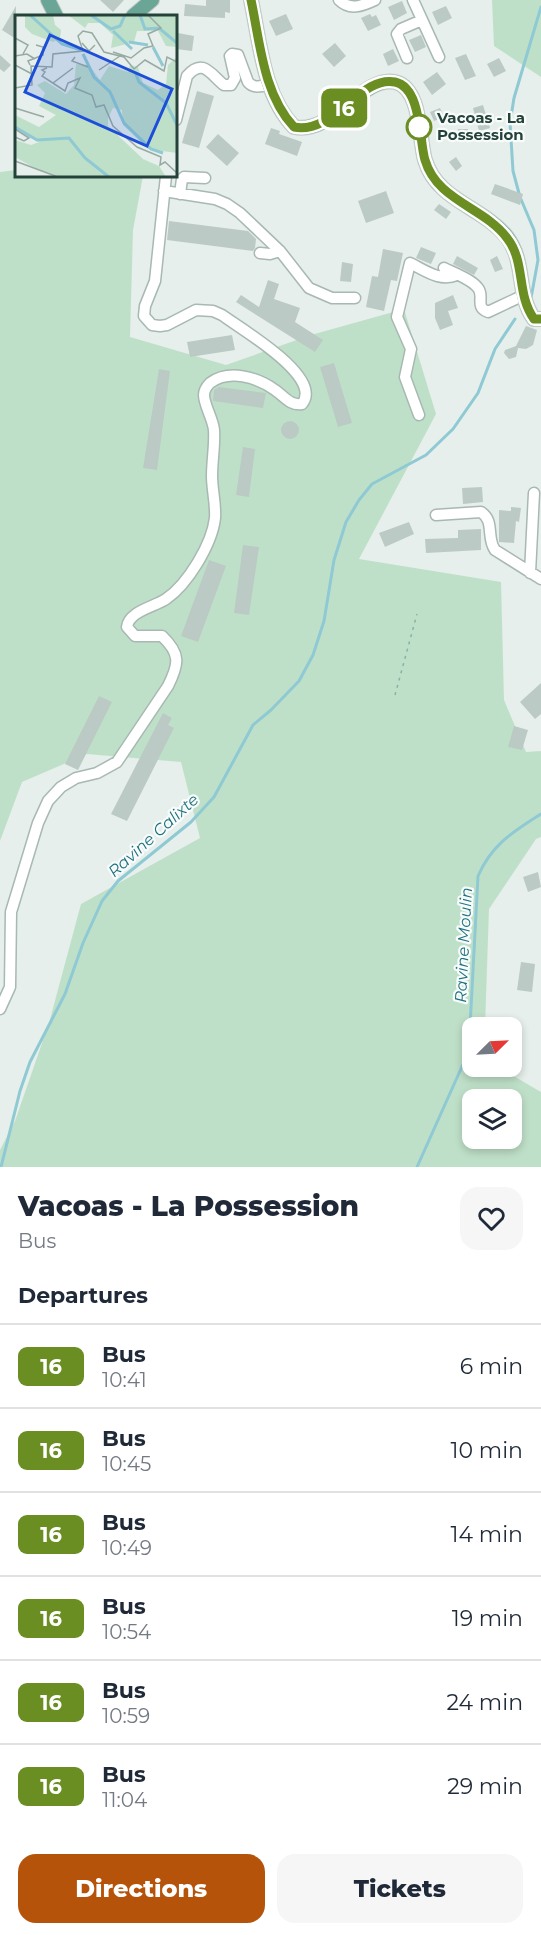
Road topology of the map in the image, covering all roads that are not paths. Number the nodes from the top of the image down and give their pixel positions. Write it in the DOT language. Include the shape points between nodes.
graph roads {
  1 [pos="48,0"];
  2 [pos="152,0"];
  3 [pos="251,0"];
  4 [pos="339,0"];
  5 [pos="375,0"];
  6 [pos="413,0"];
  7 [pos="56,15"];
  8 [pos="135,15"];
  9 [pos="422,20"];
  10 [pos="439,57"];
  11 [pos="407,58"];
  12 [pos="269,85"];
  13 [pos="177,116"];
  14 [pos="166,177"];
  15 [pos="205,178"];
  16 [pos="164,191"];
  17 [pos="180,194"];
  18 [pos="280,251"];
  19 [pos="260,253"];
  20 [pos="444,268"];
  21 [pos="457,275"];
  22 [pos="522,296"];
  23 [pos="355,298"];
  24 [pos="541,319"];
  25 [pos="418,415"];
  26 [pos="534,493"];
  27 [pos="436,515"];
  28 [pos="530,573"];
  29 [pos="541,579"];
  30 [pos="0,1009"];
  1 -- 7 [label="main road"];
  2 -- 8 [label="main road"];
  3 -- 12 [label="main road"];
  4 -- 5 [label="street" via="355,7"];
  6 -- 9 [label="street"];
  9 -- 10 [label="street"];
  9 -- 11 [label="street" via="399,31"];
  12 -- 13 [label="street" via="251,85 234,53 230,56 235,78 231,85 224,85 208,69 190,71"];
  12 -- 22 [label="main road" via="285,118 301,128 323,122 381,83 396,82 404,87 416,107 425,160 432,176 453,198 507,237 520,266"];
  14 -- 16 [label="street"];
  15 -- 17 [label="street" via="184,177"];
  16 -- 17 [label="street"];
  16 -- 30 [label="street" via="155,281 145,306 147,321 167,325 196,310 222,315 288,363 299,374 307,393 302,404 291,404 273,388 239,375 208,384 205,400 214,429 215,518 207,545 177,589 134,615 127,627 135,636 162,636 171,645 177,662 174,674 117,762 76,778 48,801 11,912 10,987"];
  17 -- 18 [label="street" via="227,204"];
  18 -- 19 [label="street"];
  18 -- 23 [label="street" via="315,292 332,298"];
  20 -- 21 [label="street"];
  21 -- 22 [label="street" via="477,286 480,306 488,312"];
  21 -- 25 [label="street" via="440,278 410,263 397,317 411,349 405,376"];
  22 -- 24 [label="main road" via="534,319"];
  26 -- 28 [label="street"];
  27 -- 28 [label="street" via="487,515 492,547"];
  28 -- 29 [label="street"];
}
